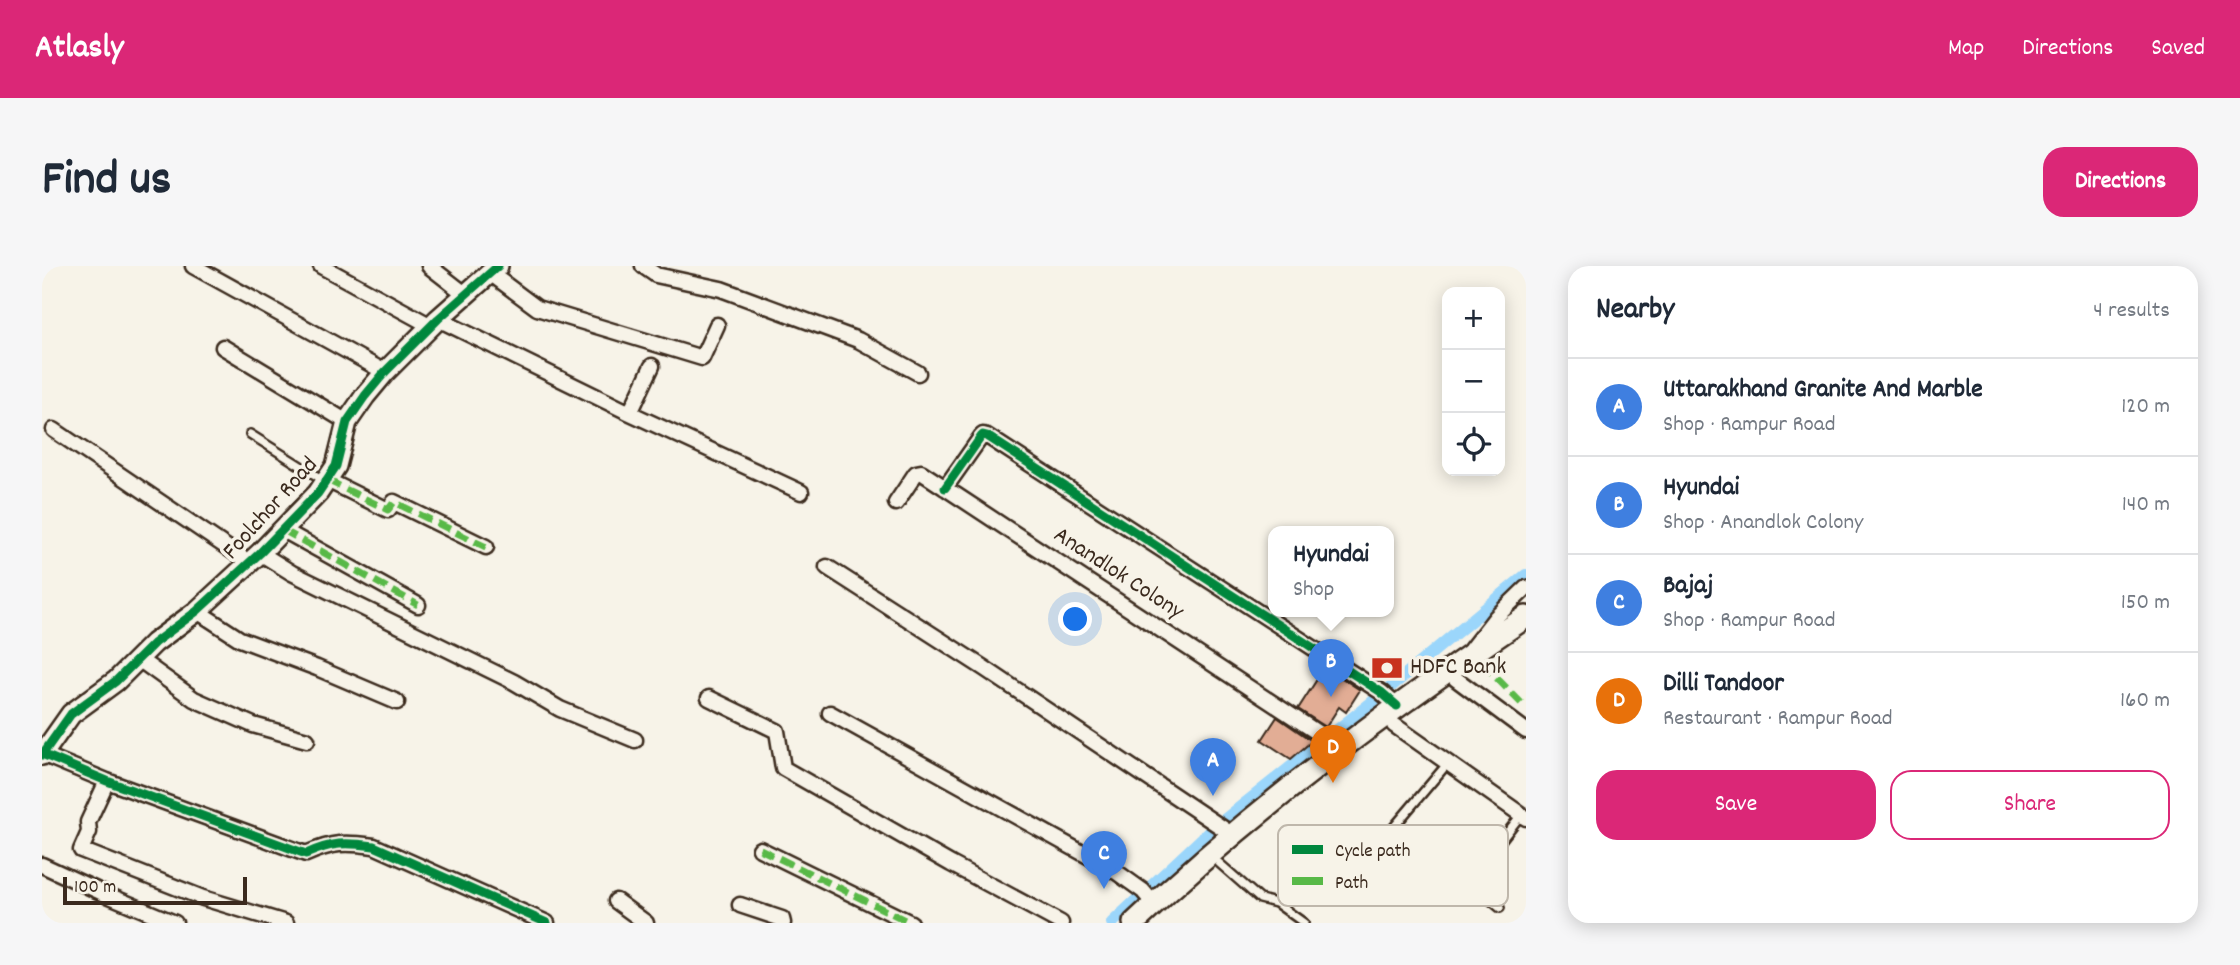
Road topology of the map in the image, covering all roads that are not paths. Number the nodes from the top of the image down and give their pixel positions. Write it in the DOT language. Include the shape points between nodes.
graph roads {
  1 [pos="193,266"];
  2 [pos="321,266"];
  3 [pos="429,266"];
  4 [pos="643,266"];
  5 [pos="494,268"];
  6 [pos="465,294"];
  7 [pos="435,323"];
  8 [pos="717,325"];
  9 [pos="223,347"];
  10 [pos="652,366"];
  11 [pos="384,372"];
  12 [pos="918,373"];
  13 [pos="630,414"];
  14 [pos="347,422"];
  15 [pos="54,430"];
  16 [pos="250,434"];
  17 [pos="327,481"];
  18 [pos="945,488"];
  19 [pos="801,492"];
  20 [pos="896,503"];
  21 [pos="283,530"];
  22 [pos="486,547"];
  23 [pos="255,558"];
  24 [pos="827,567"];
  25 [pos="1526,588"];
  26 [pos="418,605"];
  27 [pos="197,611"];
  28 [pos="1526,617"];
  29 [pos="1526,634"];
  30 [pos="1465,658"];
  31 [pos="140,660"];
  32 [pos="1456,679"];
  33 [pos="709,698"];
  34 [pos="397,702"];
  35 [pos="1389,705"];
  36 [pos="830,713"];
  37 [pos="1526,731"];
  38 [pos="307,740"];
  39 [pos="635,740"];
  40 [pos="1330,742"];
  41 [pos="42,754"];
  42 [pos="1448,763"];
  43 [pos="107,781"];
  44 [pos="1523,816"];
  45 [pos="1396,825"];
  46 [pos="1222,828"];
  47 [pos="1508,834"];
  48 [pos="760,849"];
  49 [pos="1219,863"];
  50 [pos="42,864"];
  51 [pos="616,901"];
  52 [pos="1149,904"];
  53 [pos="1278,904"];
  54 [pos="740,905"];
  55 [pos="1280,906"];
  56 [pos="1498,906"];
  57 [pos="1500,908"];
  58 [pos="175,923"];
  59 [pos="286,923"];
  60 [pos="547,923"];
  61 [pos="646,923"];
  62 [pos="783,923"];
  63 [pos="911,923"];
  64 [pos="1061,923"];
  65 [pos="1134,923"];
  66 [pos="1304,923"];
  1 -- 11 [label="street"];
  2 -- 7 [label="street"];
  3 -- 6 [label="street"];
  4 -- 12 [label="street" via="656,275 721,289 858,340"];
  5 -- 6 [label="street, Foolchor Road"];
  5 -- 8 [label="street" via="537,307 702,358"];
  6 -- 7 [label="street, Foolchor Road"];
  7 -- 11 [label="street, Foolchor Road"];
  7 -- 13 [label="street"];
  9 -- 14 [label="street"];
  10 -- 13 [label="street"];
  11 -- 14 [label="street, Foolchor Road"];
  13 -- 19 [label="street"];
  14 -- 17 [label="street, Foolchor Road" via="336,466"];
  15 -- 23 [label="street"];
  16 -- 17 [label="lane"];
  17 -- 21 [label="street, Foolchor Road"];
  17 -- 22 [label="street" via="388,510 394,502"];
  18 -- 20 [label="street, Anandlok Colony" via="918,471"];
  18 -- 35 [label="street" via="981,437 987,436"];
  18 -- 40 [label="street, Anandlok Colony"];
  21 -- 23 [label="street, Foolchor Road"];
  21 -- 26 [label="street"];
  23 -- 27 [label="street, Foolchor Road"];
  23 -- 39 [label="street" via="514,682 560,709"];
  24 -- 46 [label="street"];
  25 -- 30 [label="street" via="1488,626"];
  27 -- 31 [label="street, Foolchor Road"];
  27 -- 34 [label="street" via="240,639"];
  28 -- 30 [label="main road"];
  29 -- 32 [label="main road"];
  30 -- 35 [label="main road"];
  31 -- 38 [label="street" via="194,699 253,725"];
  31 -- 41 [label="street, Foolchor Road" via="71,714"];
  32 -- 35 [label="main road"];
  32 -- 37 [label="street"];
  33 -- 64 [label="street" via="777,731 783,768"];
  35 -- 40 [label="main road"];
  35 -- 42 [label="street"];
  35 -- 49 [label="main road"];
  36 -- 52 [label="street" via="1115,871"];
  40 -- 46 [label="main road"];
  41 -- 43 [label="street"];
  42 -- 44 [label="street"];
  42 -- 45 [label="lane"];
  43 -- 59 [label="street" via="81,850 203,898"];
  43 -- 60 [label="street" via="306,854 342,842 374,846"];
  44 -- 47 [label="lane"];
  46 -- 52 [label="main road"];
  48 -- 63 [label="street"];
  49 -- 52 [label="main road"];
  49 -- 53 [label="lane" via="1260,899"];
  50 -- 58 [label="street"];
  51 -- 61 [label="street"];
  52 -- 65 [label="main road"];
  54 -- 62 [label="street"];
  55 -- 66 [label="lane"];
  56 -- 57 [label="lane"];
}
